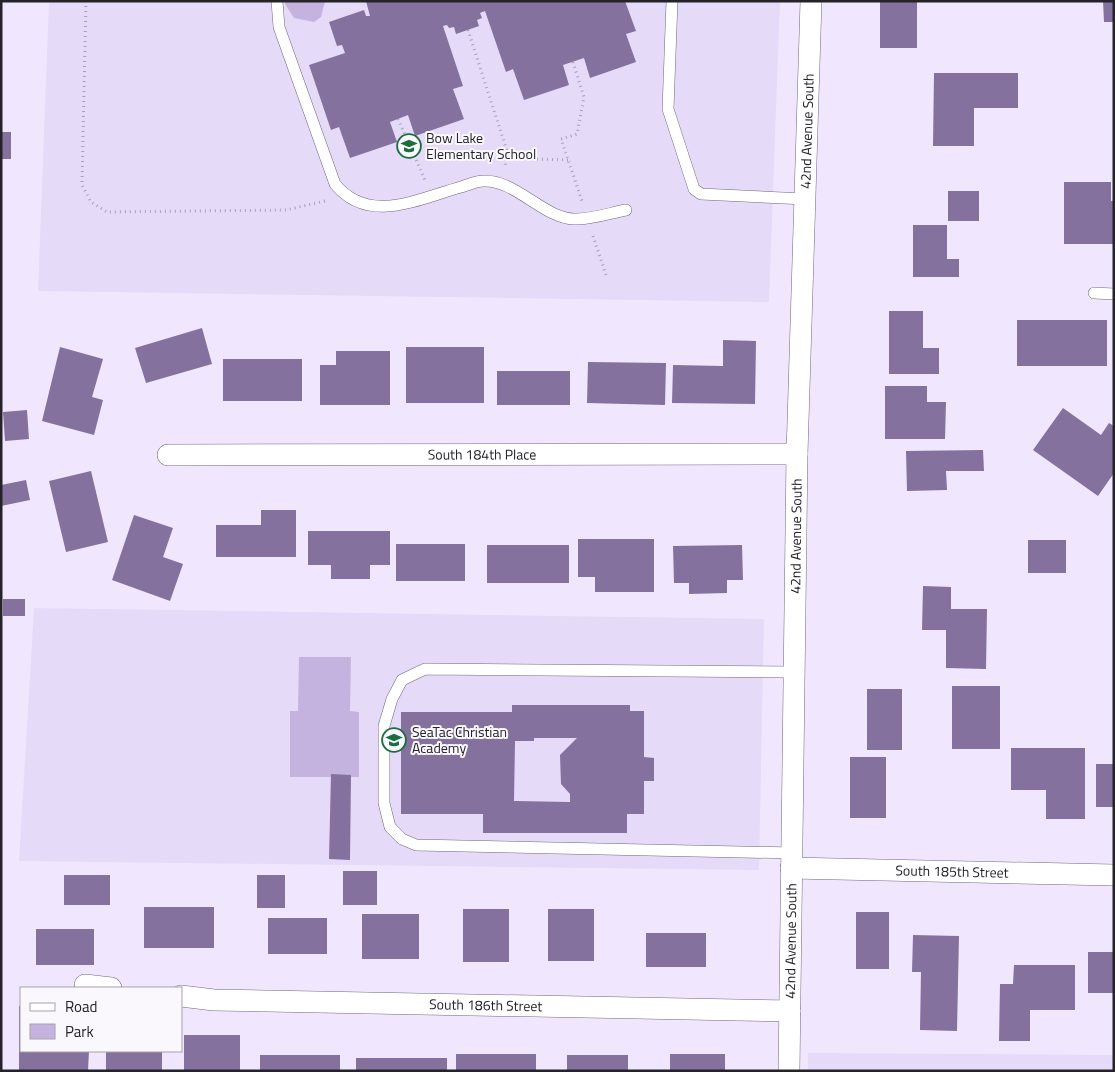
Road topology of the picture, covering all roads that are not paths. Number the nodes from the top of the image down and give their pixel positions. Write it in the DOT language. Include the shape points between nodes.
graph roads {
  1 [pos="277,1"];
  2 [pos="672,1"];
  3 [pos="811,1"];
  4 [pos="805,199"];
  5 [pos="626,210"];
  6 [pos="1094,293"];
  7 [pos="1114,294"];
  8 [pos="796,454"];
  9 [pos="168,455"];
  10 [pos="794,672"];
  11 [pos="791,860"];
  12 [pos="1114,875"];
  13 [pos="85,985"];
  14 [pos="102,987"];
  15 [pos="182,996"];
  16 [pos="790,1011"];
  17 [pos="789,1071"];
  1 -- 5 [label="lane" via="279,27 335,184 345,196 365,205 384,208 484,181 515,190 553,214 574,220"];
  2 -- 4 [label="lane" via="668,109 694,188 701,194"];
  3 -- 4 [label="street, 42nd Avenue South"];
  4 -- 8 [label="street, 42nd Avenue South"];
  6 -- 7 [label="lane"];
  8 -- 9 [label="street, South 184th Place"];
  8 -- 10 [label="street, 42nd Avenue South"];
  10 -- 11 [label="street, 42nd Avenue South"];
  10 -- 11 [label="lane" via="425,669 402,680 384,726 384,803 390,827 402,839 416,845"];
  11 -- 12 [label="street, South 185th Street"];
  11 -- 16 [label="street, 42nd Avenue South"];
  13 -- 14 [label="street"];
  15 -- 16 [label="street, South 186th Street" via="224,1000"];
  16 -- 17 [label="street, 42nd Avenue South"];
}
